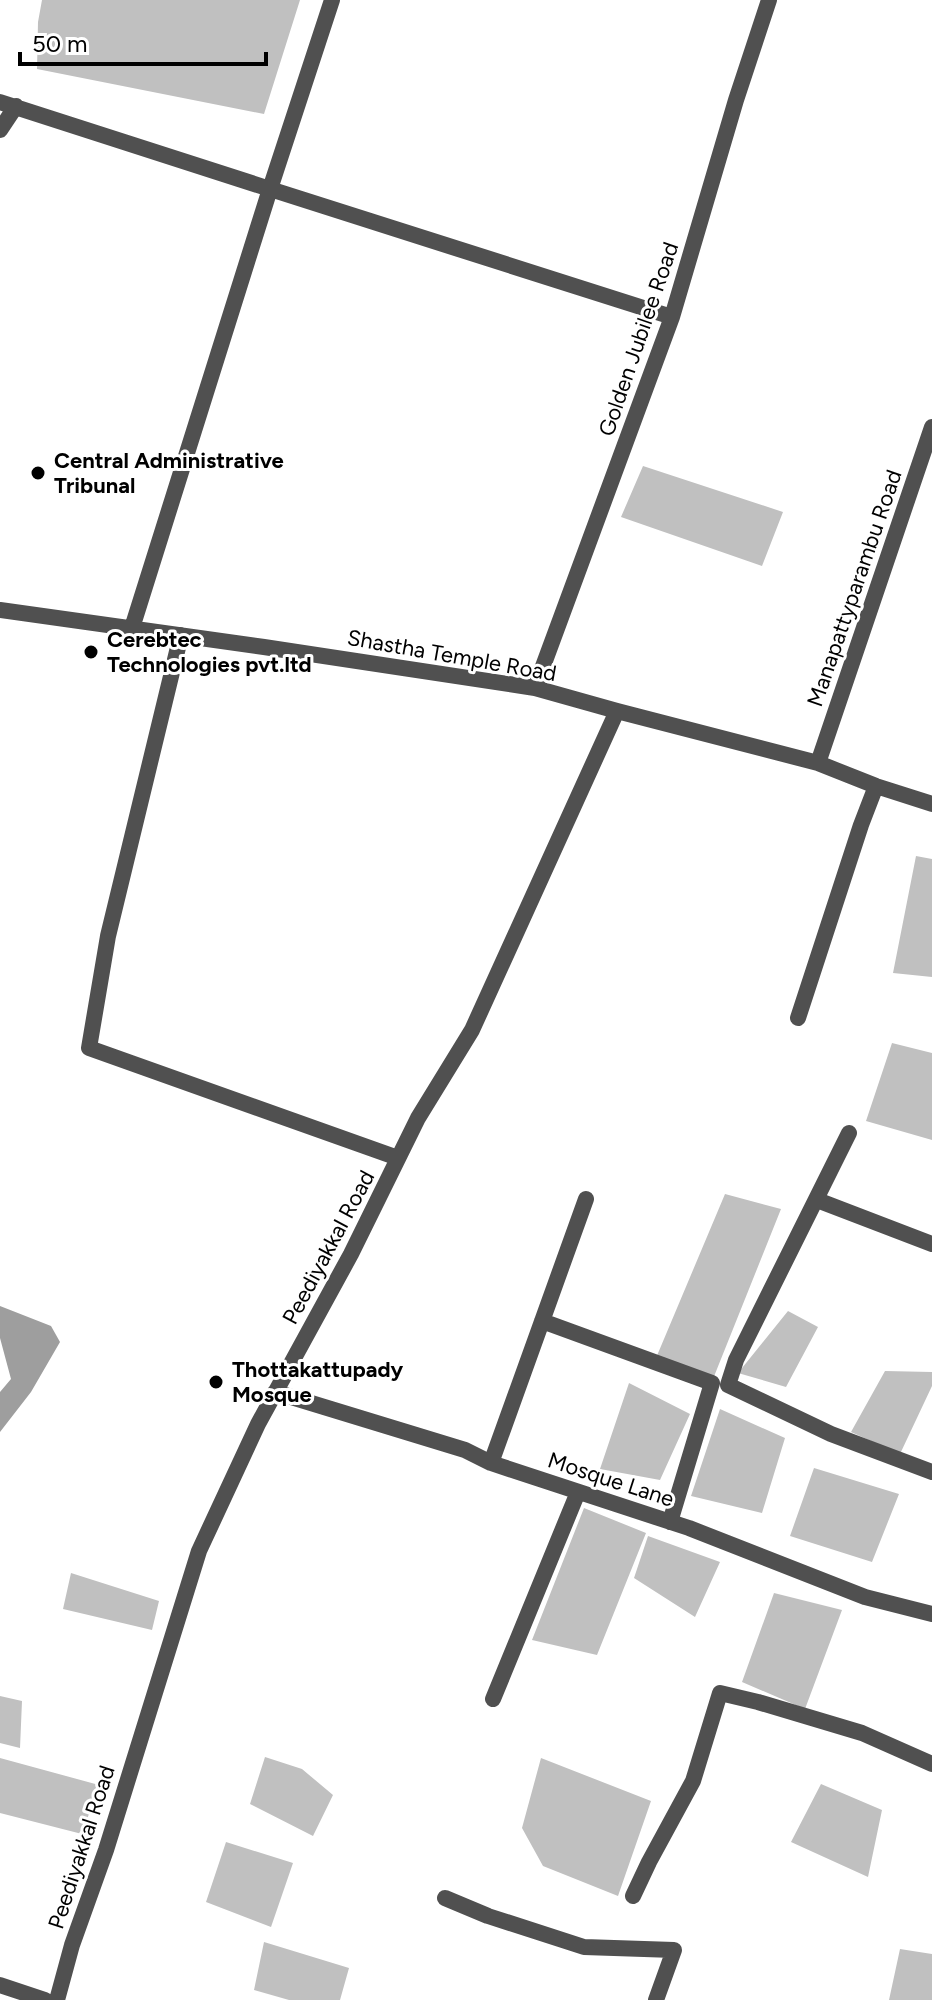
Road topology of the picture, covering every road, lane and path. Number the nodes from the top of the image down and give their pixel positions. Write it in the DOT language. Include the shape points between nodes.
graph roads {
  1 [pos="332,0"];
  2 [pos="769,0"];
  3 [pos="6,104"];
  4 [pos="0,130"];
  5 [pos="270,189"];
  6 [pos="672,317"];
  7 [pos="932,427"];
  8 [pos="0,610"];
  9 [pos="132,628"];
  10 [pos="181,635"];
  11 [pos="535,688"];
  12 [pos="617,711"];
  13 [pos="818,763"];
  14 [pos="876,786"];
  15 [pos="932,804"];
  16 [pos="798,1018"];
  17 [pos="849,1133"];
  18 [pos="398,1158"];
  19 [pos="586,1199"];
  20 [pos="817,1200"];
  21 [pos="932,1244"];
  22 [pos="542,1321"];
  23 [pos="275,1392"];
  24 [pos="491,1463"];
  25 [pos="932,1472"];
  26 [pos="578,1492"];
  27 [pos="670,1522"];
  28 [pos="932,1614"];
  29 [pos="493,1699"];
  30 [pos="932,1764"];
  31 [pos="633,1896"];
  32 [pos="445,1898"];
  33 [pos="0,1985"];
  34 [pos="45,2000"];
  35 [pos="57,2000"];
  36 [pos="656,2000"];
  1 -- 5 [label="street"];
  2 -- 6 [label="street, Golden Jubilee Road"];
  3 -- 4 [label="street"];
  3 -- 5 [label="street"];
  5 -- 6 [label="street"];
  5 -- 9 [label="street"];
  6 -- 11 [label="street, Golden Jubilee Road"];
  7 -- 13 [label="street, Manapattyparambu Road"];
  8 -- 9 [label="street, Shastha Temple Road"];
  9 -- 10 [label="street, Shastha Temple Road"];
  10 -- 11 [label="street, Shastha Temple Road"];
  10 -- 18 [label="street" via="108,936 89,1048"];
  11 -- 12 [label="street, Shastha Temple Road"];
  12 -- 13 [label="street, Shastha Temple Road"];
  12 -- 18 [label="street, Peediyakkal Road" via="472,1030"];
  13 -- 14 [label="street, Shastha Temple Road"];
  14 -- 15 [label="street, Shastha Temple Road"];
  14 -- 16 [label="street"];
  17 -- 20 [label="street"];
  18 -- 23 [label="street, Peediyakkal Road"];
  19 -- 22 [label="street"];
  20 -- 21 [label="street"];
  20 -- 25 [label="street" via="728,1385 831,1434"];
  22 -- 24 [label="street"];
  22 -- 27 [label="street" via="712,1383"];
  23 -- 24 [label="street, Mosque Lane" via="465,1450"];
  23 -- 35 [label="street, Peediyakkal Road" via="199,1551"];
  24 -- 26 [label="street, Mosque Lane"];
  26 -- 27 [label="street, Mosque Lane"];
  26 -- 29 [label="street"];
  27 -- 28 [label="street, Mosque Lane" via="865,1597"];
  30 -- 31 [label="street" via="862,1733 720,1693 693,1781"];
  32 -- 36 [label="street" via="584,1947 674,1950"];
  33 -- 34 [label="street"];
}
